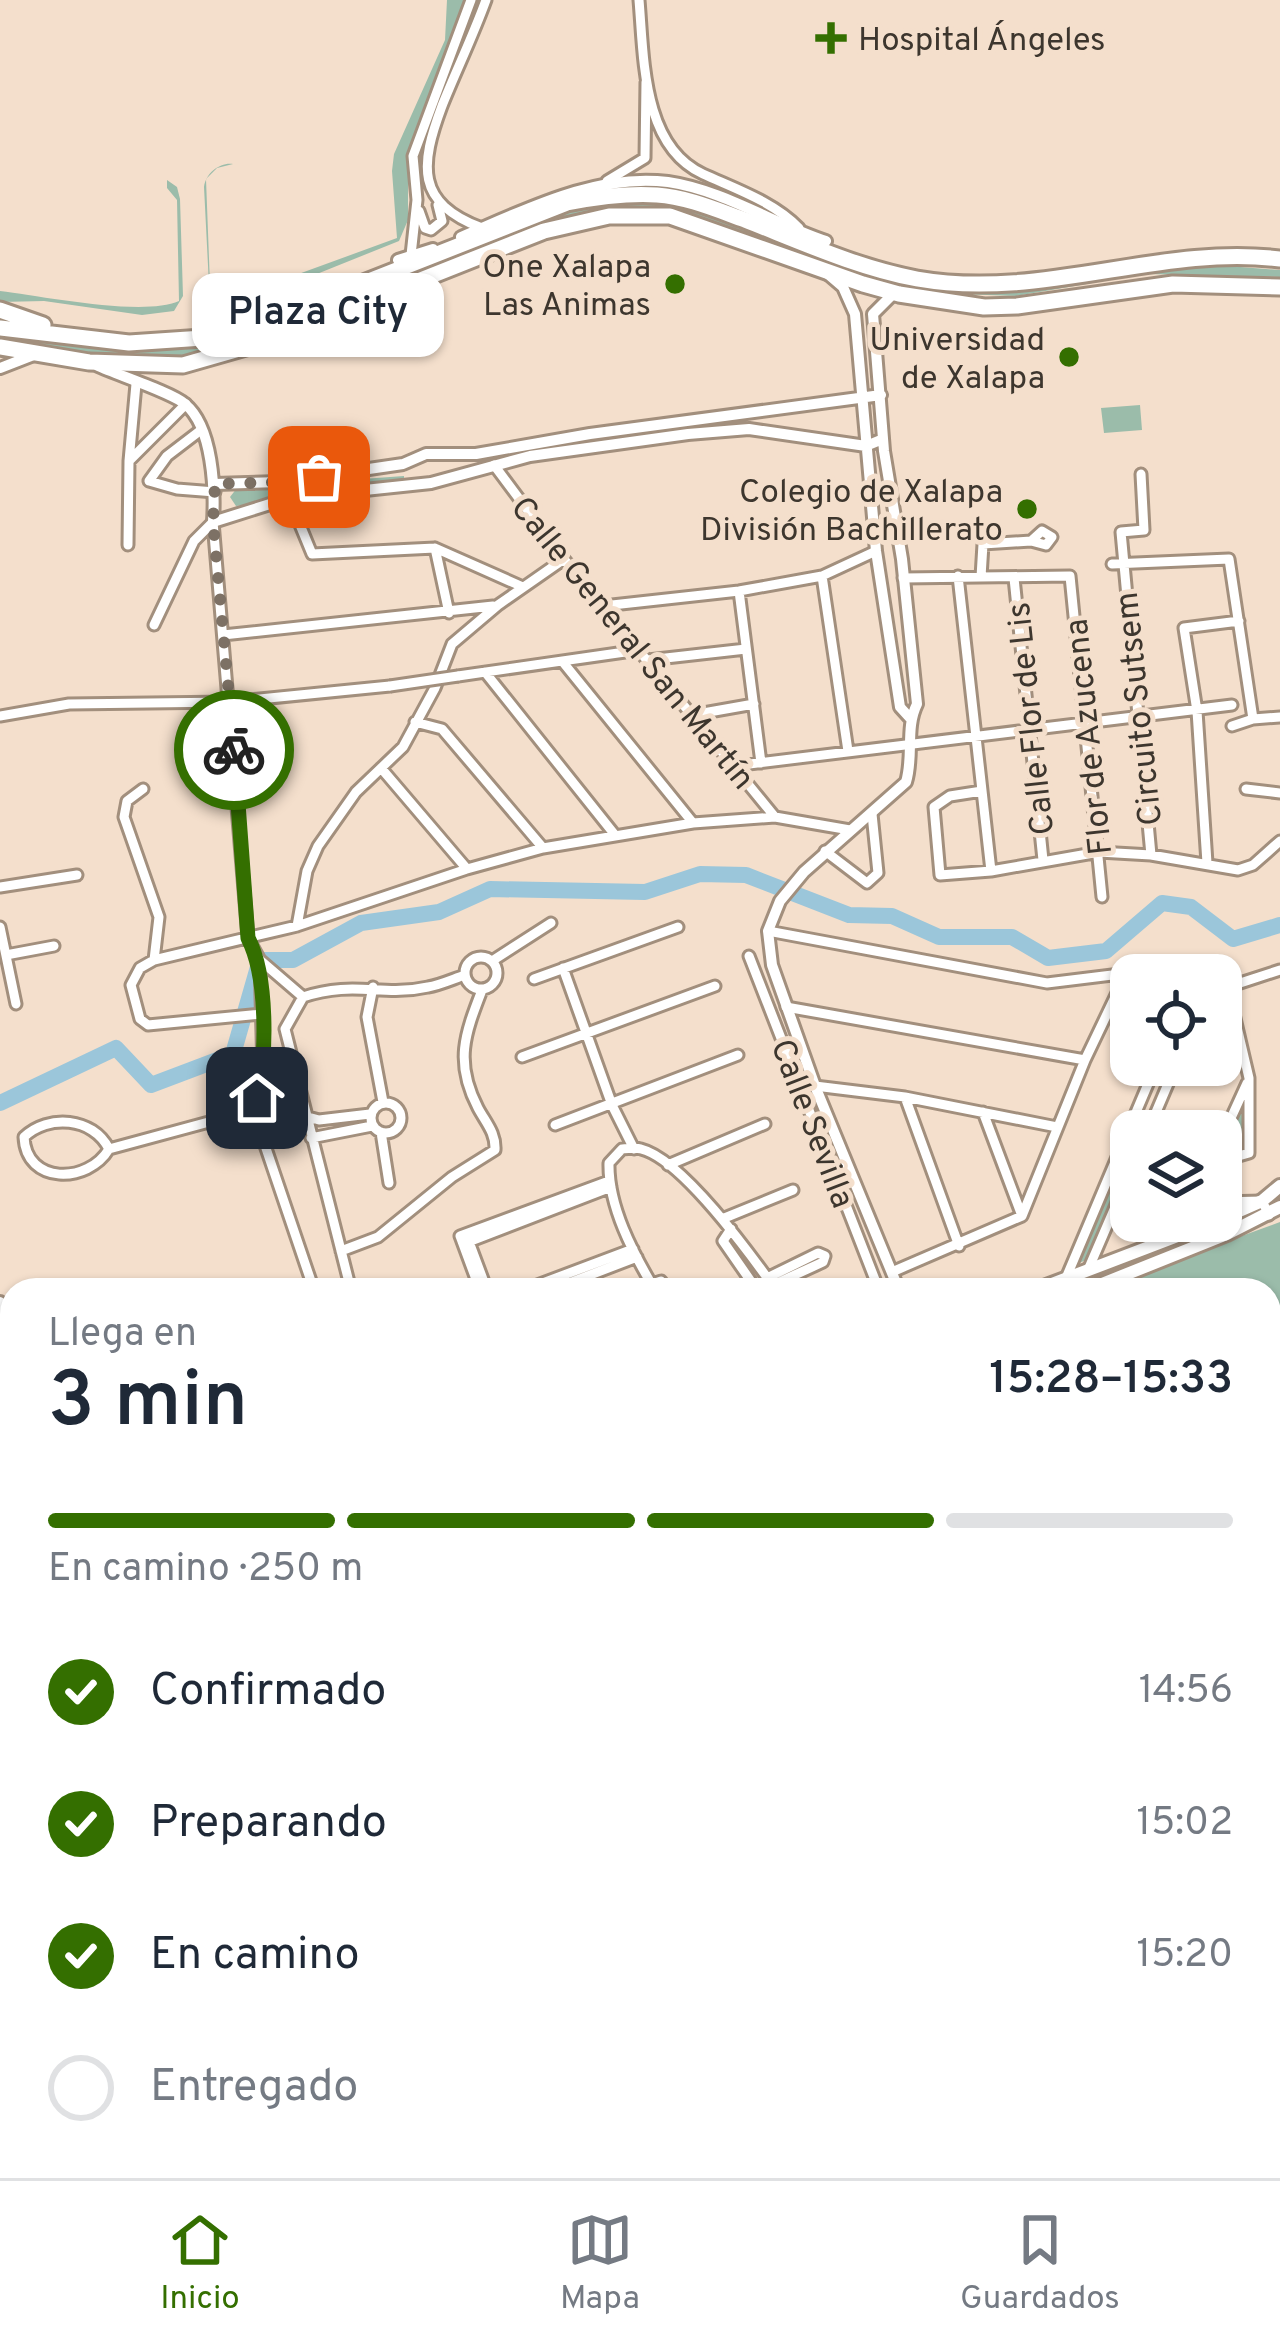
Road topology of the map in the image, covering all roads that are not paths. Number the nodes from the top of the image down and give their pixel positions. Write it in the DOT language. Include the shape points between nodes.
graph roads {
  1 [pos="471,0"];
  2 [pos="485,0"];
  3 [pos="639,0"];
  4 [pos="647,70"];
  5 [pos="670,147"];
  6 [pos="647,150"];
  7 [pos="604,183"];
  8 [pos="417,200"];
  9 [pos="436,200"];
  10 [pos="482,228"];
  11 [pos="806,234"];
  12 [pos="826,242"];
  13 [pos="405,258"];
  14 [pos="1280,259"];
  15 [pos="862,265"];
  16 [pos="821,268"];
  17 [pos="1280,287"];
  18 [pos="895,292"];
  19 [pos="0,310"];
  20 [pos="0,328"];
  21 [pos="237,330"];
  22 [pos="159,342"];
  23 [pos="0,347"];
  24 [pos="37,354"];
  25 [pos="89,362"];
  26 [pos="0,368"];
  27 [pos="136,384"];
  28 [pos="881,395"];
  29 [pos="862,396"];
  30 [pos="186,404"];
  31 [pos="201,430"];
  32 [pos="883,439"];
  33 [pos="866,446"];
  34 [pos="476,454"];
  35 [pos="128,461"];
  36 [pos="403,464"];
  37 [pos="494,465"];
  38 [pos="464,473"];
  39 [pos="1141,474"];
  40 [pos="412,485"];
  41 [pos="215,488"];
  42 [pos="289,498"];
  43 [pos="213,522"];
  44 [pos="1031,541"];
  45 [pos="128,545"];
  46 [pos="435,548"];
  47 [pos="876,551"];
  48 [pos="564,560"];
  49 [pos="1117,564"];
  50 [pos="823,577"];
  51 [pos="958,577"];
  52 [pos="981,577"];
  53 [pos="903,578"];
  54 [pos="1014,578"];
  55 [pos="523,587"];
  56 [pos="739,591"];
  57 [pos="498,605"];
  58 [pos="603,606"];
  59 [pos="449,613"];
  60 [pos="1239,622"];
  61 [pos="154,625"];
  62 [pos="223,635"];
  63 [pos="746,649"];
  64 [pos="639,650"];
  65 [pos="648,660"];
  66 [pos="562,662"];
  67 [pos="485,672"];
  68 [pos="230,702"];
  69 [pos="754,704"];
  70 [pos="1232,705"];
  71 [pos="1197,711"];
  72 [pos="692,715"];
  73 [pos="0,716"];
  74 [pos="1142,717"];
  75 [pos="1280,717"];
  76 [pos="910,718"];
  77 [pos="1253,719"];
  78 [pos="415,722"];
  79 [pos="1085,722"];
  80 [pos="1232,726"];
  81 [pos="1032,730"];
  82 [pos="978,737"];
  83 [pos="912,742"];
  84 [pos="848,751"];
  85 [pos="761,763"];
  86 [pos="733,766"];
  87 [pos="381,768"];
  88 [pos="142,789"];
  89 [pos="1246,789"];
  90 [pos="982,791"];
  91 [pos="1280,794"];
  92 [pos="872,814"];
  93 [pos="775,817"];
  94 [pos="693,823"];
  95 [pos="850,830"];
  96 [pos="615,835"];
  97 [pos="1280,841"];
  98 [pos="543,848"];
  99 [pos="824,850"];
  100 [pos="1099,852"];
  101 [pos="1151,856"];
  102 [pos="1042,860"];
  103 [pos="1207,863"];
  104 [pos="466,869"];
  105 [pos="991,872"];
  106 [pos="77,875"];
  107 [pos="0,887"];
  108 [pos="1102,898"];
  109 [pos="551,922"];
  110 [pos="297,926"];
  111 [pos="0,927"];
  112 [pos="678,927"];
  113 [pos="768,931"];
  114 [pos="248,938"];
  115 [pos="54,946"];
  116 [pos="6,955"];
  117 [pos="748,956"];
  118 [pos="154,960"];
  119 [pos="260,960"];
  120 [pos="492,961"];
  121 [pos="772,965"];
  122 [pos="563,968"];
  123 [pos="1280,970"];
  124 [pos="1110,974"];
  125 [pos="464,975"];
  126 [pos="756,976"];
  127 [pos="534,979"];
  128 [pos="715,986"];
  129 [pos="373,987"];
  130 [pos="1242,988"];
  131 [pos="482,990"];
  132 [pos="303,997"];
  133 [pos="16,1004"];
  134 [pos="787,1007"];
  135 [pos="1110,1008"];
  136 [pos="261,1014"];
  137 [pos="585,1032"];
  138 [pos="1242,1050"];
  139 [pos="738,1055"];
  140 [pos="522,1057"];
  141 [pos="1085,1060"];
  142 [pos="1249,1078"];
  143 [pos="1147,1086"];
  144 [pos="815,1087"];
  145 [pos="905,1097"];
  146 [pos="382,1102"];
  147 [pos="612,1105"];
  148 [pos="253,1110"];
  149 [pos="1235,1110"];
  150 [pos="983,1112"];
  151 [pos="307,1116"];
  152 [pos="375,1124"];
  153 [pos="765,1124"];
  154 [pos="554,1125"];
  155 [pos="1057,1127"];
  156 [pos="311,1138"];
  157 [pos="109,1149"];
  158 [pos="634,1149"];
  159 [pos="1242,1155"];
  160 [pos="668,1165"];
  161 [pos="389,1183"];
  162 [pos="610,1184"];
  163 [pos="1280,1186"];
  164 [pos="794,1190"];
  165 [pos="1270,1208"];
  166 [pos="1022,1216"];
  167 [pos="1110,1218"];
  168 [pos="722,1219"];
  169 [pos="731,1229"];
  170 [pos="1154,1242"];
  171 [pos="1189,1242"];
  172 [pos="959,1246"];
  173 [pos="340,1251"];
  174 [pos="1189,1251"];
  175 [pos="635,1253"];
  176 [pos="1088,1270"];
  177 [pos="892,1272"];
  178 [pos="310,1278"];
  179 [pos="348,1278"];
  180 [pos="479,1278"];
  181 [pos="571,1278"];
  182 [pos="648,1278"];
  183 [pos="749,1278"];
  184 [pos="768,1278"];
  185 [pos="781,1278"];
  186 [pos="786,1278"];
  187 [pos="874,1278"];
  188 [pos="894,1278"];
  189 [pos="1066,1278"];
  190 [pos="1118,1278"];
  1 -- 8 [label="street" via="413,156"];
  2 -- 9 [label="street" via="426,151"];
  3 -- 4 [label="street"];
  4 -- 5 [label="street"];
  4 -- 6 [label="street"];
  5 -- 6 [label="street"];
  5 -- 11 [label="street"];
  6 -- 7 [label="street" via="637,166"];
  7 -- 10 [label="street"];
  7 -- 11 [label="street" via="668,182"];
  8 -- 9 [label="street" via="431,230 442,220"];
  8 -- 13 [label="street"];
  9 -- 10 [label="street"];
  10 -- 13 [label="street"];
  11 -- 12 [label="street"];
  12 -- 15 [label="highway"];
  13 -- 21 [label="highway"];
  14 -- 15 [label="highway" via="1232,256 1014,286"];
  15 -- 21 [label="highway" via="707,206 613,194 567,203"];
  16 -- 18 [label="highway"];
  16 -- 25 [label="highway" via="670,216 609,216 544,231 225,355 182,364"];
  16 -- 29 [label="street" via="855,314"];
  17 -- 18 [label="highway" via="1160,284 984,307"];
  18 -- 28 [label="street" via="873,314"];
  19 -- 22 [label="highway" via="49,327"];
  20 -- 22 [label="highway"];
  21 -- 22 [label="highway"];
  23 -- 24 [label="highway"];
  24 -- 25 [label="highway"];
  24 -- 26 [label="street"];
  25 -- 27 [label="street"];
  27 -- 30 [label="street"];
  27 -- 35 [label="street"];
  28 -- 29 [label="street"];
  28 -- 32 [label="street"];
  29 -- 33 [label="street"];
  29 -- 34 [label="street"];
  30 -- 31 [label="street"];
  30 -- 35 [label="street"];
  31 -- 41 [label="street"];
  31 -- 41 [label="street" via="149,478"];
  32 -- 33 [label="street"];
  32 -- 53 [label="street"];
  33 -- 37 [label="street" via="749,429"];
  33 -- 47 [label="street"];
  34 -- 36 [label="street" via="426,454"];
  34 -- 38 [label="street"];
  35 -- 45 [label="street"];
  36 -- 40 [label="street"];
  36 -- 41 [label="street"];
  37 -- 38 [label="street"];
  37 -- 48 [label="street, Calle General San Martín"];
  38 -- 40 [label="street"];
  39 -- 49 [label="street" via="1144,530 1121,532"];
  40 -- 42 [label="street"];
  41 -- 43 [label="street"];
  42 -- 43 [label="street"];
  42 -- 46 [label="street" via="312,554"];
  43 -- 61 [label="street" via="194,541"];
  43 -- 62 [label="street"];
  44 -- 52 [label="street" via="983,544"];
  46 -- 55 [label="street"];
  46 -- 59 [label="street"];
  47 -- 50 [label="street"];
  47 -- 76 [label="street" via="900,707"];
  48 -- 55 [label="street"];
  48 -- 58 [label="street, Calle General San Martín"];
  49 -- 60 [label="street" via="1228,560"];
  49 -- 74 [label="street, Circuito Sutsem"];
  50 -- 56 [label="street"];
  50 -- 84 [label="street"];
  51 -- 52 [label="street"];
  51 -- 53 [label="street"];
  51 -- 82 [label="street"];
  52 -- 54 [label="street"];
  53 -- 76 [label="street" via="916,704"];
  54 -- 79 [label="street, Flor de Azucena" via="1070,576"];
  54 -- 81 [label="street, Calle Flor de Lis"];
  55 -- 57 [label="street"];
  56 -- 58 [label="street"];
  56 -- 63 [label="street"];
  57 -- 59 [label="street"];
  57 -- 78 [label="street" via="452,644"];
  58 -- 64 [label="street, Calle General San Martín"];
  59 -- 62 [label="street"];
  60 -- 71 [label="street" via="1184,628"];
  60 -- 77 [label="street"];
  62 -- 68 [label="street"];
  63 -- 65 [label="street"];
  63 -- 69 [label="street"];
  64 -- 65 [label="street, Calle General San Martín"];
  64 -- 66 [label="street"];
  65 -- 72 [label="street, Calle General San Martín"];
  66 -- 67 [label="street"];
  66 -- 94 [label="street"];
  67 -- 68 [label="street, bridge"];
  67 -- 96 [label="street"];
  68 -- 73 [label="street" via="69,704"];
  68 -- 114 [label="street"];
  69 -- 72 [label="street"];
  69 -- 85 [label="street"];
  70 -- 71 [label="street"];
  71 -- 74 [label="street"];
  71 -- 103 [label="street"];
  72 -- 86 [label="street, Calle General San Martín"];
  74 -- 79 [label="street"];
  74 -- 101 [label="street, Circuito Sutsem"];
  75 -- 77 [label="street"];
  76 -- 83 [label="street"];
  77 -- 80 [label="street"];
  78 -- 87 [label="street"];
  78 -- 98 [label="street" via="442,729"];
  79 -- 81 [label="street"];
  79 -- 100 [label="street, Flor de Azucena"];
  81 -- 82 [label="street"];
  81 -- 102 [label="street, Calle Flor de Lis"];
  82 -- 83 [label="street"];
  82 -- 90 [label="street"];
  83 -- 84 [label="street"];
  83 -- 92 [label="street" via="906,782"];
  84 -- 85 [label="street"];
  85 -- 86 [label="street"];
  86 -- 93 [label="street, Calle General San Martín"];
  87 -- 104 [label="street"];
  87 -- 110 [label="street" via="318,846"];
  88 -- 118 [label="street" via="127,801 124,817 159,917"];
  89 -- 91 [label="street"];
  90 -- 105 [label="street"];
  90 -- 105 [label="street" via="934,807 940,875"];
  92 -- 95 [label="street"];
  92 -- 99 [label="street" via="873,880"];
  93 -- 94 [label="street"];
  93 -- 95 [label="street"];
  94 -- 96 [label="street"];
  95 -- 99 [label="street"];
  96 -- 98 [label="street"];
  97 -- 103 [label="street" via="1238,870"];
  98 -- 104 [label="street"];
  99 -- 113 [label="street" via="780,901"];
  100 -- 101 [label="street"];
  100 -- 102 [label="street"];
  100 -- 108 [label="street, Flor de Azucena"];
  101 -- 103 [label="street"];
  102 -- 105 [label="street"];
  104 -- 110 [label="street"];
  106 -- 107 [label="street"];
  109 -- 120 [label="street"];
  110 -- 114 [label="street"];
  111 -- 116 [label="street"];
  112 -- 122 [label="street"];
  113 -- 121 [label="street"];
  113 -- 124 [label="street" via="1047,983"];
  114 -- 118 [label="street"];
  114 -- 119 [label="street"];
  115 -- 116 [label="street"];
  116 -- 133 [label="street"];
  117 -- 126 [label="street, Calle Sevilla"];
  118 -- 136 [label="street" via="131,985 148,1025"];
  119 -- 132 [label="street"];
  119 -- 136 [label="street"];
  120 -- 125 [label="street" via="471,960"];
  120 -- 131 [label="street" via="497,976"];
  121 -- 126 [label="street"];
  121 -- 134 [label="street"];
  122 -- 127 [label="street"];
  122 -- 137 [label="street"];
  123 -- 130 [label="street"];
  125 -- 129 [label="street" via="428,987"];
  125 -- 131 [label="street"];
  126 -- 187 [label="street, Calle Sevilla"];
  128 -- 137 [label="street"];
  129 -- 132 [label="street"];
  129 -- 146 [label="street" via="367,1017"];
  131 -- 173 [label="street" via="463,1053 495,1150 378,1237"];
  132 -- 151 [label="street" via="285,1029"];
  134 -- 141 [label="street"];
  134 -- 144 [label="street"];
  135 -- 141 [label="street"];
  136 -- 148 [label="street" via="263,1070"];
  137 -- 140 [label="street"];
  137 -- 147 [label="street"];
  138 -- 142 [label="street"];
  139 -- 147 [label="street"];
  141 -- 155 [label="street"];
  142 -- 149 [label="street"];
  142 -- 159 [label="street" via="1249,1153"];
  143 -- 189 [label="street"];
  144 -- 145 [label="street"];
  144 -- 177 [label="street"];
  145 -- 150 [label="street"];
  145 -- 172 [label="street"];
  146 -- 152 [label="street"];
  146 -- 152 [label="street" via="394,1104 401,1118 392,1132"];
  147 -- 154 [label="street"];
  147 -- 158 [label="street"];
  148 -- 151 [label="street" via="284,1107"];
  148 -- 157 [label="street"];
  148 -- 178 [label="street"];
  150 -- 155 [label="street"];
  150 -- 166 [label="street"];
  151 -- 152 [label="street"];
  151 -- 156 [label="street"];
  152 -- 156 [label="street"];
  152 -- 161 [label="street"];
  153 -- 160 [label="street"];
  155 -- 166 [label="street"];
  156 -- 173 [label="street"];
  157 -- 157 [label="street" via="80,1125 50,1121 24,1137 33,1164 56,1174 84,1173"];
  158 -- 160 [label="street"];
  158 -- 162 [label="street" via="609,1163"];
  160 -- 168 [label="street"];
  162 -- 175 [label="street"];
  162 -- 180 [label="street" via="464,1239"];
  163 -- 165 [label="main road"];
  164 -- 168 [label="street"];
  165 -- 174 [label="main road"];
  166 -- 172 [label="street"];
  167 -- 176 [label="street"];
  168 -- 169 [label="street"];
  169 -- 183 [label="street" via="723,1241"];
  169 -- 184 [label="street"];
  170 -- 176 [label="main road"];
  171 -- 174 [label="street"];
  172 -- 177 [label="street"];
  173 -- 179 [label="street"];
  174 -- 190 [label="main road"];
  175 -- 181 [label="street"];
  175 -- 182 [label="street"];
  176 -- 189 [label="main road"];
  177 -- 188 [label="street"];
  185 -- 186 [label="street" via="825,1256"];
}
